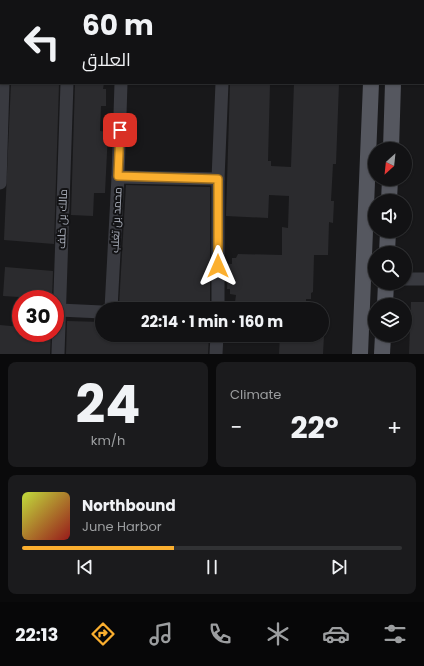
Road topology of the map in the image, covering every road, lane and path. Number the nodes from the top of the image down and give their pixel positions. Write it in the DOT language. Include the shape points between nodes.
graph roads {
  1 [pos="3,84"];
  2 [pos="67,84"];
  3 [pos="121,84"];
  4 [pos="222,84"];
  5 [pos="371,84"];
  6 [pos="393,84"];
  7 [pos="391,142"];
  8 [pos="118,176"];
  9 [pos="218,179"];
  10 [pos="0,184"];
  11 [pos="412,279"];
  12 [pos="424,280"];
  13 [pos="61,290"];
  14 [pos="111,302"];
  15 [pos="218,302"];
  16 [pos="64,310"];
  17 [pos="95,312"];
  18 [pos="59,342"];
  19 [pos="217,342"];
  20 [pos="383,342"];
  21 [pos="58,354"];
  22 [pos="216,354"];
  23 [pos="360,354"];
  24 [pos="382,354"];
  1 -- 10 [label="street"];
  2 -- 13 [label="street, مالك بن خلف"];
  3 -- 8 [label="street, محمد بن تغلب"];
  4 -- 9 [label="street"];
  5 -- 23 [label="main road"];
  6 -- 7 [label="main road"];
  8 -- 9 [label="street"];
  8 -- 14 [label="street, محمد بن تغلب"];
  9 -- 15 [label="street"];
  11 -- 12 [label="street"];
  16 -- 17 [label="street"];
  18 -- 21 [label="street, مالك بن خلف"];
  19 -- 22 [label="street"];
  20 -- 24 [label="main road"];
}
